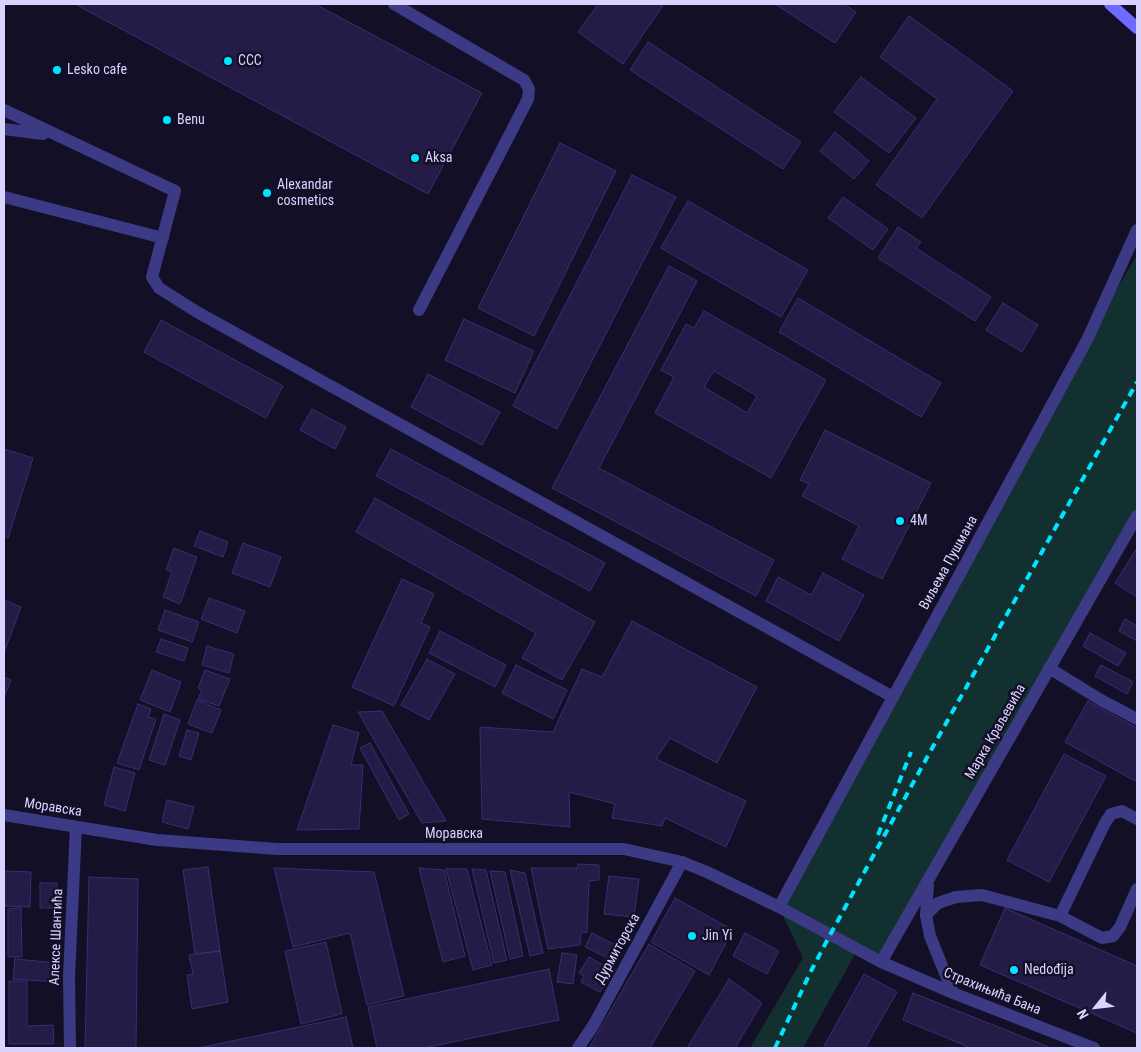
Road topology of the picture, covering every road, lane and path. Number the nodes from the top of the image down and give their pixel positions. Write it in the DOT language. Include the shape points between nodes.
graph roads {
  1 [pos="394,4"];
  2 [pos="1110,4"];
  3 [pos="1137,28"];
  4 [pos="4,110"];
  5 [pos="4,128"];
  6 [pos="56,136"];
  7 [pos="4,196"];
  8 [pos="1137,230"];
  9 [pos="163,238"];
  10 [pos="419,310"];
  11 [pos="1137,516"];
  12 [pos="1050,668"];
  13 [pos="893,697"];
  14 [pos="1137,719"];
  15 [pos="4,815"];
  16 [pos="1137,819"];
  17 [pos="76,827"];
  18 [pos="682,862"];
  19 [pos="929,881"];
  20 [pos="1137,888"];
  21 [pos="779,907"];
  22 [pos="926,915"];
  23 [pos="1060,916"];
  24 [pos="881,962"];
  25 [pos="953,993"];
  26 [pos="70,1048"];
  27 [pos="578,1048"];
  28 [pos="1094,1048"];
  1 -- 10 [label="street" via="524,80 529,89 528,98"];
  2 -- 3 [label="street"];
  4 -- 6 [label="street"];
  5 -- 6 [label="street"];
  6 -- 9 [label="street" via="175,190"];
  7 -- 9 [label="street"];
  8 -- 13 [label="street, Виљема Пушмана" via="1088,338"];
  9 -- 13 [label="street" via="152,277 159,288 197,312"];
  11 -- 12 [label="street, Марка Краљевића"];
  12 -- 14 [label="street"];
  12 -- 19 [label="street, Марка Краљевића"];
  13 -- 21 [label="street, Виљема Пушмана"];
  15 -- 17 [label="street, Моравска"];
  16 -- 23 [label="street" via="1122,811 1111,814"];
  17 -- 18 [label="street, Моравска" via="157,840 277,849 624,849"];
  17 -- 26 [label="street, Алексе Шантића"];
  18 -- 21 [label="street, Моравска"];
  18 -- 27 [label="street, Дурмиторска"];
  19 -- 22 [label="street"];
  19 -- 24 [label="street, Марка Краљевића"];
  20 -- 23 [label="street" via="1113,936 1102,938"];
  21 -- 24 [label="street, Моравска"];
  22 -- 23 [label="street" via="938,904 956,897 982,894"];
  22 -- 25 [label="street" via="930,936"];
  24 -- 25 [label="street, Страхињића Бана"];
  25 -- 28 [label="street, Страхињића Бана"];
}
